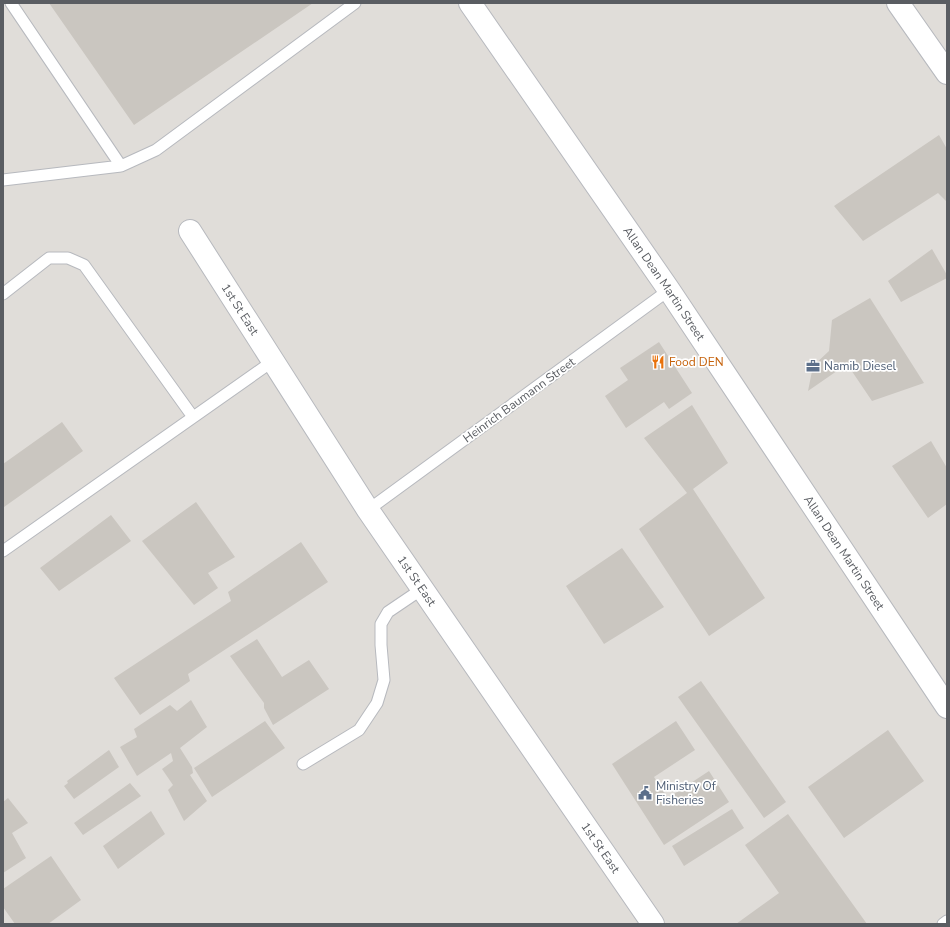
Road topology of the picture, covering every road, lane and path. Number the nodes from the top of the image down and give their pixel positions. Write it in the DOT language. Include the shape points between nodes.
graph roads {
  1 [pos="11,3"];
  2 [pos="355,3"];
  3 [pos="470,3"];
  4 [pos="898,3"];
  5 [pos="947,73"];
  6 [pos="121,166"];
  7 [pos="3,180"];
  8 [pos="190,231"];
  9 [pos="669,290"];
  10 [pos="3,294"];
  11 [pos="273,361"];
  12 [pos="193,417"];
  13 [pos="368,510"];
  14 [pos="3,551"];
  15 [pos="422,589"];
  16 [pos="947,707"];
  17 [pos="303,764"];
  18 [pos="947,921"];
  19 [pos="653,924"];
  20 [pos="943,924"];
  1 -- 6 [label="lane"];
  2 -- 6 [label="lane" via="156,150"];
  3 -- 9 [label="street, Allan Dean Martin Street"];
  4 -- 5 [label="street"];
  6 -- 7 [label="lane"];
  8 -- 11 [label="street, 1st St East"];
  9 -- 13 [label="lane, Heinrich Baumann Street"];
  9 -- 16 [label="street, Allan Dean Martin Street"];
  10 -- 12 [label="lane" via="49,258 68,258 84,265"];
  11 -- 12 [label="lane"];
  11 -- 13 [label="street, 1st St East"];
  12 -- 14 [label="lane"];
  13 -- 15 [label="street, 1st St East"];
  15 -- 17 [label="lane" via="388,612 382,624 384,680 377,704 359,730"];
  15 -- 19 [label="street, 1st St East"];
  18 -- 20 [label="lane"];
}
